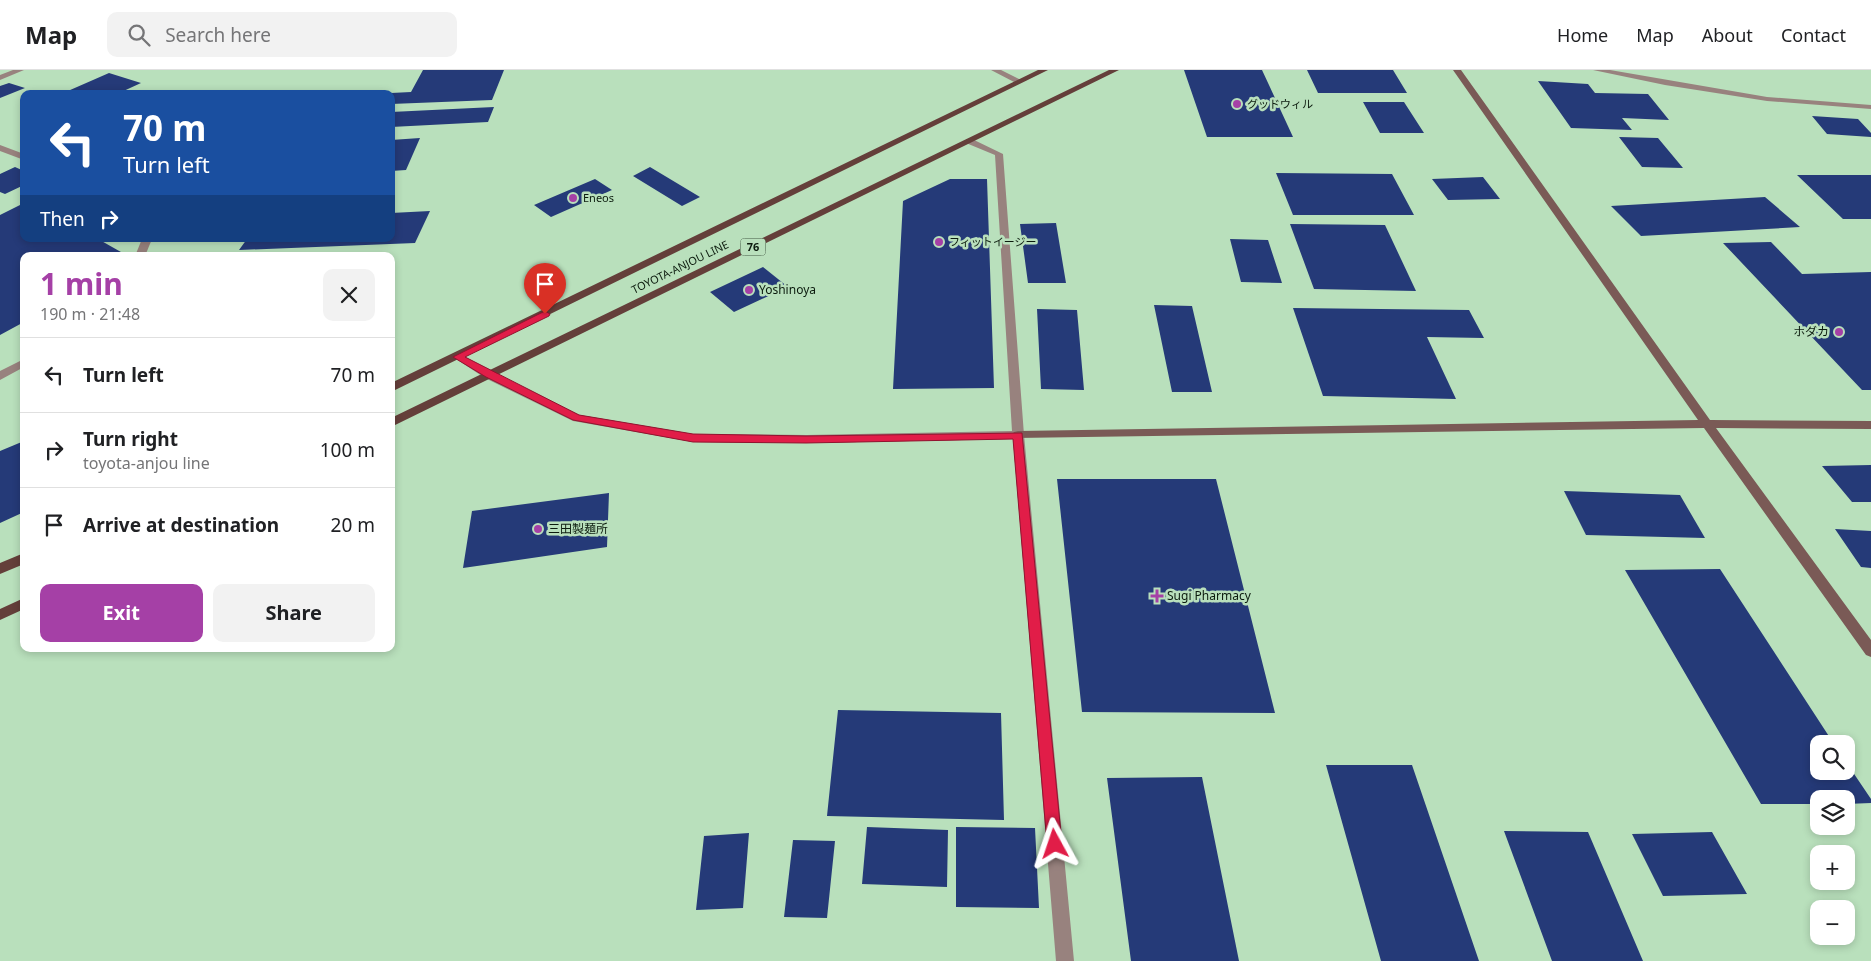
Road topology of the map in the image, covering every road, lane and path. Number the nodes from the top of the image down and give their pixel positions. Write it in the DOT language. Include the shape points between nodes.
graph roads {
  1 [pos="20,70"];
  2 [pos="995,70"];
  3 [pos="1044,70"];
  4 [pos="1115,70"];
  5 [pos="1456,70"];
  6 [pos="1597,70"];
  7 [pos="0,78"];
  8 [pos="1019,81"];
  9 [pos="1871,107"];
  10 [pos="968,142"];
  11 [pos="3,152"];
  12 [pos="20,156"];
  13 [pos="458,357"];
  14 [pos="20,364"];
  15 [pos="490,375"];
  16 [pos="0,376"];
  17 [pos="395,386"];
  18 [pos="395,421"];
  19 [pos="1707,424"];
  20 [pos="1871,425"];
  21 [pos="1018,435"];
  22 [pos="20,560"];
  23 [pos="0,569"];
  24 [pos="20,605"];
  25 [pos="0,615"];
  26 [pos="1871,651"];
  27 [pos="1065,961"];
  1 -- 7 [label="street"];
  2 -- 8 [label="street"];
  3 -- 8 [label="main road, TOYOTA-ANJOU LINE / 76"];
  4 -- 10 [label="main road, TOYOTA-ANJOU LINE / 76"];
  5 -- 19 [label="street"];
  6 -- 9 [label="street" via="1740,96"];
  8 -- 13 [label="main road, TOYOTA-ANJOU LINE / 76"];
  10 -- 15 [label="main road, TOYOTA-ANJOU LINE / 76"];
  10 -- 21 [label="street" via="999,154"];
  11 -- 12 [label="street"];
  13 -- 15 [label="street"];
  13 -- 17 [label="main road, TOYOTA-ANJOU LINE / 76"];
  14 -- 16 [label="street"];
  15 -- 18 [label="main road, TOYOTA-ANJOU LINE / 76"];
  15 -- 21 [label="street" via="577,418 693,438"];
  19 -- 20 [label="street"];
  19 -- 21 [label="street"];
  19 -- 26 [label="street"];
  21 -- 27 [label="street"];
  22 -- 23 [label="main road"];
  24 -- 25 [label="main road"];
}
